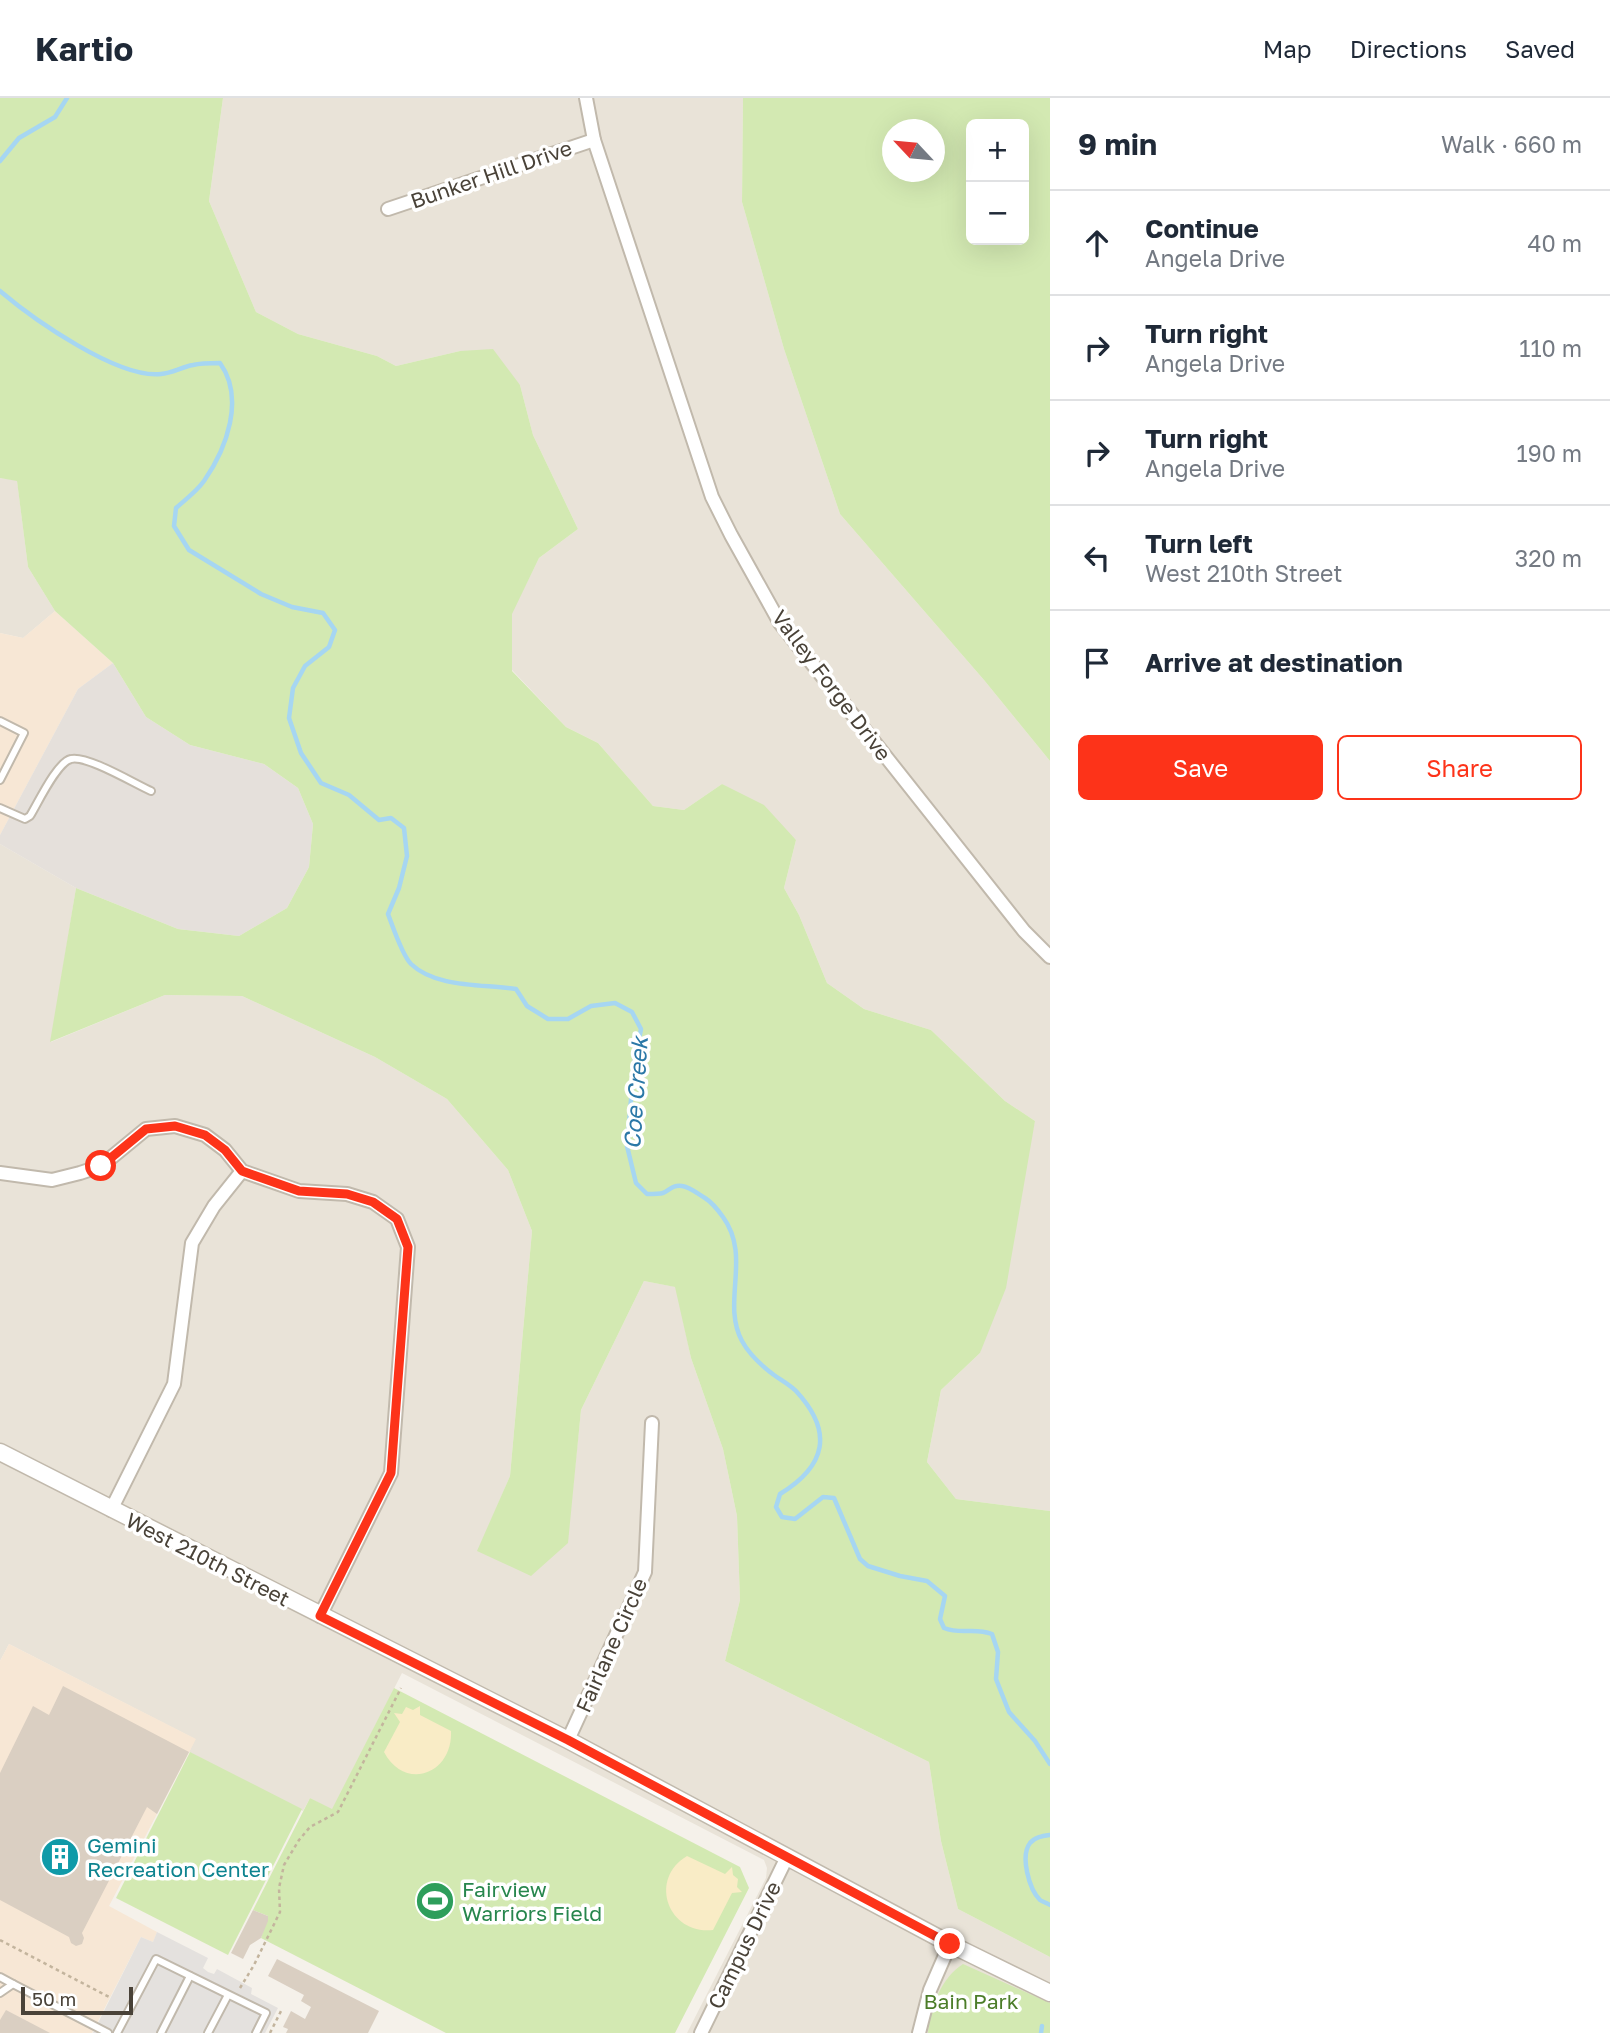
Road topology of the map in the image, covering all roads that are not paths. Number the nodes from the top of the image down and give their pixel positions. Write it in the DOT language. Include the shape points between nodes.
graph roads {
  1 [pos="586,98"];
  2 [pos="594,140"];
  3 [pos="388,209"];
  4 [pos="0,721"];
  5 [pos="0,780"];
  6 [pos="151,791"];
  7 [pos="0,808"];
  8 [pos="1050,957"];
  9 [pos="242,1171"];
  10 [pos="0,1173"];
  11 [pos="652,1423"];
  12 [pos="0,1452"];
  13 [pos="111,1510"];
  14 [pos="320,1616"];
  15 [pos="568,1740"];
  16 [pos="787,1857"];
  17 [pos="950,1944"];
  18 [pos="190,1976"];
  19 [pos="0,1977"];
  20 [pos="13,1984"];
  21 [pos="0,1993"];
  22 [pos="1050,1993"];
  23 [pos="228,1995"];
  24 [pos="108,2033"];
  25 [pos="117,2033"];
  26 [pos="161,2033"];
  27 [pos="208,2033"];
  28 [pos="256,2033"];
  29 [pos="701,2033"];
  30 [pos="919,2033"];
  1 -- 2 [label="street, Valley Forge Drive"];
  2 -- 3 [label="street, Bunker Hill Drive"];
  2 -- 8 [label="street, Valley Forge Drive" via="712,497 737,546 780,623 1024,931"];
  4 -- 5 [label="lane" via="24,733"];
  6 -- 7 [label="lane" via="84,760 70,759 60,767 30,816 24,819"];
  9 -- 10 [label="street" via="205,1135 175,1126 146,1129 101,1166 80,1174 52,1180"];
  9 -- 13 [label="street" via="192,1243 174,1384"];
  9 -- 14 [label="street" via="299,1191 347,1194 373,1202 397,1219 408,1247 391,1473"];
  11 -- 15 [label="street, Fairlane Circle" via="645,1572"];
  12 -- 13 [label="street, West 210th Street"];
  13 -- 14 [label="street, West 210th Street"];
  14 -- 15 [label="street, West 210th Street"];
  15 -- 16 [label="street, West 210th Street"];
  16 -- 17 [label="street, West 210th Street"];
  16 -- 29 [label="street, Campus Drive"];
  17 -- 22 [label="street, West 210th Street"];
  17 -- 30 [label="street" via="930,1990"];
  18 -- 23 [label="lane"];
  18 -- 25 [label="lane" via="156,1959"];
  18 -- 26 [label="lane"];
  19 -- 20 [label="lane"];
  20 -- 21 [label="lane"];
  20 -- 24 [label="lane"];
  23 -- 27 [label="lane"];
  23 -- 28 [label="lane" via="266,2013"];
}
